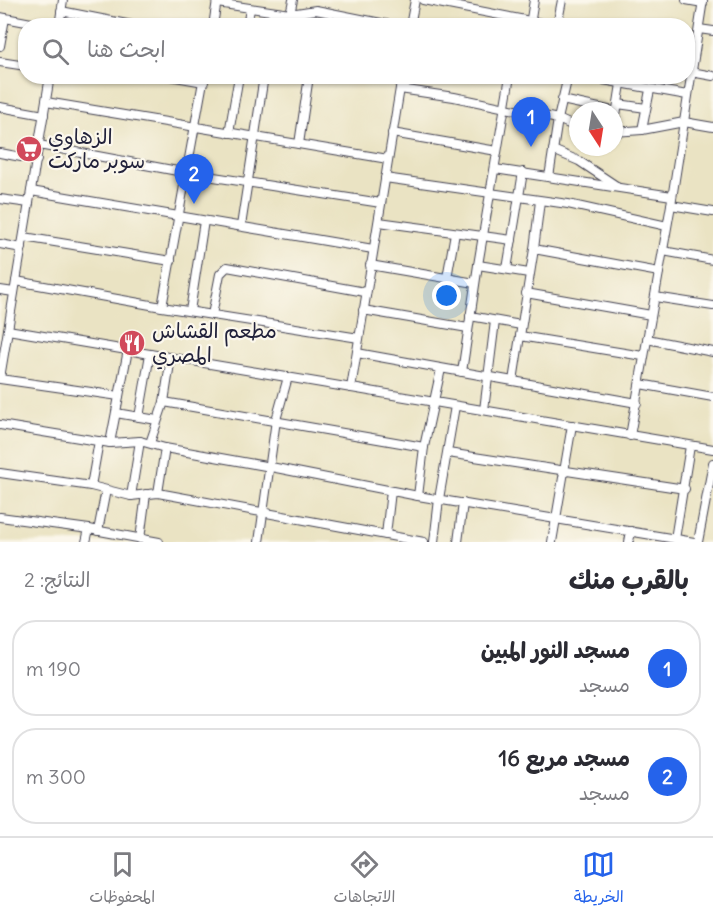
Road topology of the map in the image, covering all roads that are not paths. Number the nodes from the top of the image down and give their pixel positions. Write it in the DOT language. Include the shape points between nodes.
graph roads {
  1 [pos="63,0"];
  2 [pos="293,0"];
  3 [pos="415,0"];
  4 [pos="423,0"];
  5 [pos="534,0"];
  6 [pos="562,0"];
  7 [pos="686,0"];
  8 [pos="217,1"];
  9 [pos="703,2"];
  10 [pos="250,9"];
  11 [pos="61,11"];
  12 [pos="290,14"];
  13 [pos="2,17"];
  14 [pos="60,18"];
  15 [pos="96,18"];
  16 [pos="214,18"];
  17 [pos="248,18"];
  18 [pos="289,18"];
  19 [pos="356,18"];
  20 [pos="412,18"];
  21 [pos="508,18"];
  22 [pos="532,18"];
  23 [pos="558,18"];
  24 [pos="18,20"];
  25 [pos="699,28"];
  26 [pos="713,31"];
  27 [pos="695,38"];
  28 [pos="0,46"];
  29 [pos="0,62"];
  30 [pos="18,65"];
  31 [pos="695,73"];
  32 [pos="713,76"];
  33 [pos="49,84"];
  34 [pos="203,84"];
  35 [pos="238,84"];
  36 [pos="263,84"];
  37 [pos="308,84"];
  38 [pos="401,84"];
  39 [pos="509,84"];
  40 [pos="566,84"];
  41 [pos="621,84"];
  42 [pos="689,84"];
  43 [pos="400,89"];
  44 [pos="650,90"];
  45 [pos="687,95"];
  46 [pos="562,100"];
  47 [pos="46,102"];
  48 [pos="574,102"];
  49 [pos="617,102"];
  50 [pos="0,107"];
  51 [pos="646,108"];
  52 [pos="504,109"];
  53 [pos="623,109"];
  54 [pos="44,115"];
  55 [pos="558,119"];
  56 [pos="684,122"];
  57 [pos="569,124"];
  58 [pos="196,127"];
  59 [pos="713,127"];
  60 [pos="623,130"];
  61 [pos="642,130"];
  62 [pos="230,133"];
  63 [pos="392,133"];
  64 [pos="254,137"];
  65 [pos="299,144"];
  66 [pos="39,145"];
  67 [pos="553,150"];
  68 [pos="497,151"];
  69 [pos="0,153"];
  70 [pos="388,159"];
  71 [pos="36,160"];
  72 [pos="495,169"];
  73 [pos="524,172"];
  74 [pos="188,173"];
  75 [pos="549,177"];
  76 [pos="385,178"];
  77 [pos="247,182"];
  78 [pos="619,188"];
  79 [pos="31,190"];
  80 [pos="490,193"];
  81 [pos="520,198"];
  82 [pos="0,199"];
  83 [pos="540,201"];
  84 [pos="672,201"];
  85 [pos="29,203"];
  86 [pos="381,203"];
  87 [pos="713,212"];
  88 [pos="180,217"];
  89 [pos="204,220"];
  90 [pos="379,222"];
  91 [pos="241,226"];
  92 [pos="667,226"];
  93 [pos="455,233"];
  94 [pos="24,237"];
  95 [pos="483,237"];
  96 [pos="512,240"];
  97 [pos="0,244"];
  98 [pos="22,248"];
  99 [pos="373,249"];
  100 [pos="534,249"];
  101 [pos="663,251"];
  102 [pos="713,260"];
  103 [pos="171,261"];
  104 [pos="370,265"];
  105 [pos="478,265"];
  106 [pos="507,269"];
  107 [pos="659,272"];
  108 [pos="529,273"];
  109 [pos="447,278"];
  110 [pos="16,281"];
  111 [pos="475,283"];
  112 [pos="0,290"];
  113 [pos="14,292"];
  114 [pos="365,292"];
  115 [pos="526,293"];
  116 [pos="655,297"];
  117 [pos="713,306"];
  118 [pos="162,307"];
  119 [pos="363,310"];
  120 [pos="190,311"];
  121 [pos="212,315"];
  122 [pos="651,315"];
  123 [pos="470,316"];
  124 [pos="495,321"];
  125 [pos="521,325"];
  126 [pos="468,328"];
  127 [pos="5,333"];
  128 [pos="520,336"];
  129 [pos="359,338"];
  130 [pos="647,339"];
  131 [pos="128,350"];
  132 [pos="713,352"];
  133 [pos="357,353"];
  134 [pos="150,354"];
  135 [pos="643,356"];
  136 [pos="171,357"];
  137 [pos="441,369"];
  138 [pos="462,372"];
  139 [pos="288,377"];
  140 [pos="487,377"];
  141 [pos="0,378"];
  142 [pos="513,381"];
  143 [pos="640,384"];
  144 [pos="351,388"];
  145 [pos="119,396"];
  146 [pos="713,397"];
  147 [pos="164,402"];
  148 [pos="434,402"];
  149 [pos="637,403"];
  150 [pos="455,406"];
  151 [pos="484,411"];
  152 [pos="116,413"];
  153 [pos="139,417"];
  154 [pos="157,420"];
  155 [pos="276,420"];
  156 [pos="0,425"];
  157 [pos="572,425"];
  158 [pos="630,436"];
  159 [pos="99,441"];
  160 [pos="140,441"];
  161 [pos="110,443"];
  162 [pos="150,443"];
  163 [pos="690,446"];
  164 [pos="424,447"];
  165 [pos="165,448"];
  166 [pos="713,449"];
  167 [pos="448,453"];
  168 [pos="713,463"];
  169 [pos="271,466"];
  170 [pos="564,471"];
  171 [pos="0,473"];
  172 [pos="91,486"];
  173 [pos="685,489"];
  174 [pos="106,490"];
  175 [pos="391,491"];
  176 [pos="158,493"];
  177 [pos="146,494"];
  178 [pos="131,496"];
  179 [pos="418,496"];
  180 [pos="710,496"];
  181 [pos="439,499"];
  182 [pos="463,503"];
  183 [pos="263,512"];
  184 [pos="0,518"];
  185 [pos="556,519"];
  186 [pos="93,530"];
  187 [pos="631,531"];
  188 [pos="386,535"];
  189 [pos="140,539"];
  190 [pos="675,539"];
  191 [pos="398,540"];
  192 [pos="86,542"];
  193 [pos="159,542"];
  194 [pos="259,542"];
  195 [pos="424,542"];
  196 [pos="434,542"];
  197 [pos="458,542"];
  198 [pos="552,542"];
  199 [pos="629,542"];
  200 [pos="696,542"];
  1 -- 11 [label="street"];
  2 -- 12 [label="street"];
  3 -- 20 [label="street"];
  4 -- 21 [label="street"];
  5 -- 22 [label="street"];
  6 -- 23 [label="street"];
  7 -- 9 [label="street"];
  8 -- 10 [label="street"];
  8 -- 16 [label="street"];
  9 -- 25 [label="street"];
  10 -- 12 [label="street"];
  10 -- 17 [label="street"];
  11 -- 14 [label="street"];
  11 -- 15 [label="street"];
  12 -- 18 [label="street"];
  12 -- 19 [label="street" via="316,10"];
  13 -- 24 [label="street"];
  13 -- 28 [label="street"];
  25 -- 26 [label="street"];
  25 -- 27 [label="street"];
  29 -- 30 [label="street"];
  31 -- 32 [label="street"];
  33 -- 47 [label="street"];
  34 -- 58 [label="street"];
  35 -- 62 [label="street"];
  36 -- 64 [label="street"];
  37 -- 65 [label="street"];
  38 -- 43 [label="street"];
  39 -- 52 [label="street"];
  40 -- 46 [label="street"];
  41 -- 44 [label="street"];
  41 -- 49 [label="street"];
  42 -- 45 [label="street"];
  43 -- 52 [label="street"];
  43 -- 63 [label="street"];
  44 -- 45 [label="street"];
  44 -- 51 [label="street"];
  45 -- 56 [label="street"];
  46 -- 48 [label="street"];
  46 -- 55 [label="street"];
  47 -- 54 [label="street"];
  47 -- 58 [label="street"];
  50 -- 54 [label="street"];
  51 -- 53 [label="street"];
  51 -- 61 [label="street"];
  52 -- 55 [label="street"];
  52 -- 68 [label="street"];
  54 -- 66 [label="street"];
  55 -- 57 [label="street"];
  55 -- 67 [label="street"];
  56 -- 59 [label="street"];
  56 -- 61 [label="street"];
  56 -- 84 [label="street"];
  58 -- 62 [label="street"];
  58 -- 74 [label="street"];
  60 -- 61 [label="street"];
  62 -- 64 [label="street"];
  63 -- 68 [label="street"];
  63 -- 70 [label="street"];
  64 -- 65 [label="street"];
  64 -- 77 [label="street"];
  65 -- 70 [label="street"];
  66 -- 71 [label="street"];
  66 -- 74 [label="street"];
  67 -- 75 [label="street"];
  67 -- 78 [label="street" via="579,161"];
  68 -- 72 [label="street"];
  69 -- 71 [label="street"];
  70 -- 76 [label="street"];
  71 -- 79 [label="street"];
  72 -- 73 [label="street"];
  72 -- 80 [label="street"];
  73 -- 75 [label="street"];
  73 -- 81 [label="street"];
  74 -- 77 [label="street"];
  74 -- 88 [label="street"];
  75 -- 78 [label="street"];
  76 -- 80 [label="street"];
  76 -- 86 [label="street"];
  77 -- 86 [label="street"];
  77 -- 91 [label="street"];
  78 -- 84 [label="street"];
  79 -- 85 [label="street"];
  79 -- 88 [label="street"];
  80 -- 81 [label="street"];
  80 -- 95 [label="street"];
  81 -- 83 [label="street"];
  81 -- 96 [label="street"];
  82 -- 85 [label="street"];
  83 -- 92 [label="street"];
  83 -- 100 [label="street"];
  84 -- 87 [label="street"];
  84 -- 92 [label="street"];
  85 -- 94 [label="street"];
  86 -- 90 [label="street"];
  88 -- 89 [label="street"];
  88 -- 103 [label="street"];
  89 -- 91 [label="street"];
  89 -- 120 [label="street"];
  90 -- 93 [label="street"];
  90 -- 99 [label="street"];
  91 -- 99 [label="street"];
  92 -- 101 [label="street"];
  93 -- 95 [label="street"];
  93 -- 109 [label="street"];
  94 -- 98 [label="street"];
  94 -- 103 [label="street"];
  95 -- 96 [label="street"];
  95 -- 105 [label="street"];
  96 -- 106 [label="street"];
  97 -- 98 [label="street"];
  98 -- 110 [label="street"];
  99 -- 104 [label="street"];
  100 -- 107 [label="street"];
  100 -- 108 [label="street"];
  101 -- 102 [label="street"];
  101 -- 107 [label="street"];
  103 -- 118 [label="street"];
  104 -- 109 [label="street"];
  104 -- 114 [label="street"];
  105 -- 106 [label="street"];
  105 -- 111 [label="street"];
  106 -- 108 [label="street"];
  107 -- 116 [label="street"];
  108 -- 115 [label="street"];
  109 -- 111 [label="street"];
  110 -- 113 [label="street"];
  110 -- 118 [label="street"];
  111 -- 123 [label="street"];
  112 -- 113 [label="street"];
  113 -- 127 [label="street"];
  114 -- 119 [label="street"];
  114 -- 121 [label="street" via="227,267 220,274"];
  115 -- 122 [label="street"];
  115 -- 125 [label="street"];
  116 -- 117 [label="street"];
  116 -- 122 [label="street"];
  118 -- 120 [label="street"];
  119 -- 126 [label="street"];
  119 -- 129 [label="street"];
  120 -- 121 [label="street"];
  121 -- 129 [label="street"];
  122 -- 130 [label="street"];
  123 -- 124 [label="street"];
  123 -- 126 [label="street"];
  124 -- 125 [label="street"];
  124 -- 140 [label="street"];
  125 -- 128 [label="street"];
  126 -- 138 [label="street"];
  127 -- 131 [label="street"];
  127 -- 141 [label="street"];
  128 -- 135 [label="street"];
  128 -- 142 [label="street"];
  129 -- 133 [label="street"];
  130 -- 132 [label="street"];
  130 -- 135 [label="street"];
  131 -- 134 [label="street"];
  131 -- 145 [label="street"];
  133 -- 137 [label="street"];
  133 -- 144 [label="street"];
  134 -- 136 [label="street"];
  134 -- 153 [label="street"];
  135 -- 143 [label="street"];
  136 -- 139 [label="street"];
  136 -- 147 [label="street"];
  137 -- 138 [label="street"];
  137 -- 148 [label="street"];
  138 -- 140 [label="street"];
  139 -- 144 [label="street"];
  139 -- 155 [label="street"];
  140 -- 142 [label="street"];
  140 -- 151 [label="street"];
  141 -- 145 [label="street"];
  142 -- 149 [label="street"];
  143 -- 146 [label="street"];
  143 -- 149 [label="street"];
  144 -- 148 [label="street"];
  145 -- 152 [label="street"];
  147 -- 154 [label="street"];
  147 -- 155 [label="street"];
  148 -- 150 [label="street"];
  148 -- 164 [label="street"];
  149 -- 158 [label="street"];
  150 -- 151 [label="street"];
  150 -- 167 [label="street"];
  151 -- 157 [label="street"];
  152 -- 153 [label="street"];
  152 -- 161 [label="street"];
  153 -- 154 [label="street"];
  154 -- 162 [label="street"];
  155 -- 164 [label="street"];
  155 -- 169 [label="street"];
  156 -- 159 [label="street"];
  157 -- 158 [label="street"];
  157 -- 170 [label="street"];
  158 -- 163 [label="street"];
  159 -- 161 [label="street"];
  159 -- 172 [label="street"];
  160 -- 161 [label="street"];
  160 -- 162 [label="street"];
  160 -- 178 [label="street"];
  162 -- 165 [label="street"];
  163 -- 166 [label="street"];
  163 -- 173 [label="street"];
  164 -- 179 [label="street"];
  165 -- 169 [label="street"];
  165 -- 176 [label="street"];
  167 -- 170 [label="street"];
  167 -- 181 [label="street"];
  168 -- 180 [label="street"];
  169 -- 175 [label="street"];
  169 -- 183 [label="street"];
  170 -- 173 [label="street"];
  170 -- 185 [label="street"];
  171 -- 172 [label="street"];
  172 -- 174 [label="street"];
  173 -- 190 [label="street"];
  174 -- 178 [label="street"];
  174 -- 186 [label="street"];
  175 -- 179 [label="street"];
  175 -- 188 [label="street"];
  176 -- 177 [label="street"];
  176 -- 183 [label="street"];
  177 -- 178 [label="street"];
  177 -- 189 [label="street"];
  179 -- 181 [label="street"];
  180 -- 200 [label="street"];
  181 -- 182 [label="street"];
  181 -- 196 [label="street"];
  182 -- 185 [label="street"];
  182 -- 197 [label="street"];
  183 -- 188 [label="street"];
  183 -- 194 [label="street"];
  184 -- 186 [label="street"];
  185 -- 187 [label="street"];
  185 -- 198 [label="street"];
  186 -- 189 [label="street"];
  186 -- 192 [label="street"];
  187 -- 190 [label="street"];
  187 -- 199 [label="street"];
  188 -- 191 [label="street"];
  189 -- 193 [label="street"];
  190 -- 200 [label="street"];
  191 -- 195 [label="street"];
}
